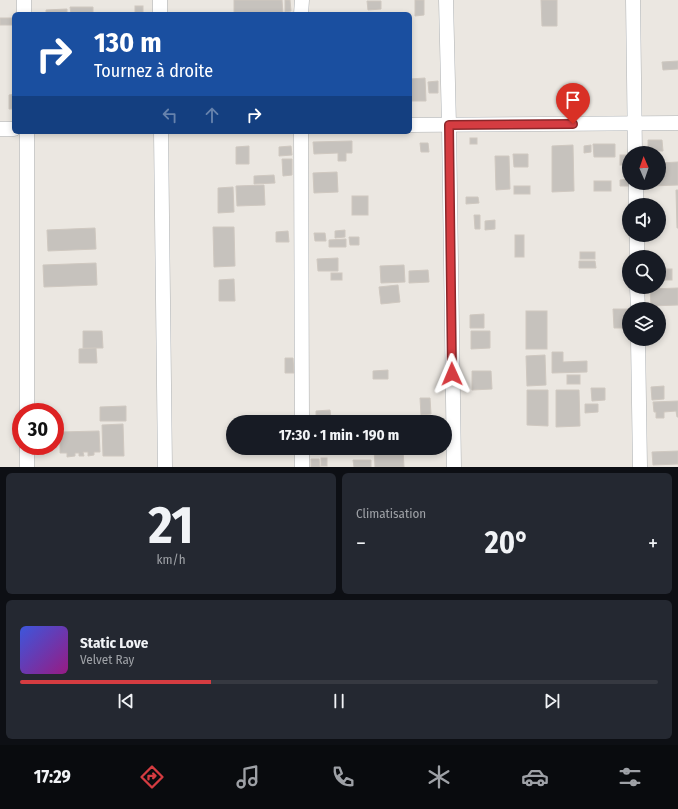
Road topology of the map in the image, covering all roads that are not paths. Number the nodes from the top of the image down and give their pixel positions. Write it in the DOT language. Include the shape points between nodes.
graph roads {
  1 [pos="24,0"];
  2 [pos="160,0"];
  3 [pos="302,0"];
  4 [pos="446,0"];
  5 [pos="633,0"];
  6 [pos="24,12"];
  7 [pos="160,12"];
  8 [pos="302,12"];
  9 [pos="635,123"];
  10 [pos="678,123"];
  11 [pos="449,125"];
  12 [pos="412,126"];
  13 [pos="0,129"];
  14 [pos="12,129"];
  15 [pos="27,134"];
  16 [pos="162,134"];
  17 [pos="301,134"];
  18 [pos="635,146"];
  19 [pos="638,346"];
  20 [pos="27,403"];
  21 [pos="302,415"];
  22 [pos="27,455"];
  23 [pos="302,455"];
  24 [pos="27,467"];
  25 [pos="165,467"];
  26 [pos="302,467"];
  27 [pos="454,467"];
  28 [pos="640,467"];
  1 -- 6 [label="street"];
  2 -- 7 [label="street"];
  3 -- 8 [label="street"];
  4 -- 11 [label="street"];
  5 -- 9 [label="street"];
  9 -- 10 [label="street"];
  9 -- 11 [label="street"];
  9 -- 18 [label="street"];
  11 -- 12 [label="street"];
  11 -- 27 [label="street"];
  13 -- 14 [label="street"];
  15 -- 20 [label="street"];
  16 -- 25 [label="street"];
  17 -- 21 [label="street"];
  19 -- 28 [label="street"];
  22 -- 24 [label="street"];
  23 -- 26 [label="street"];
}
